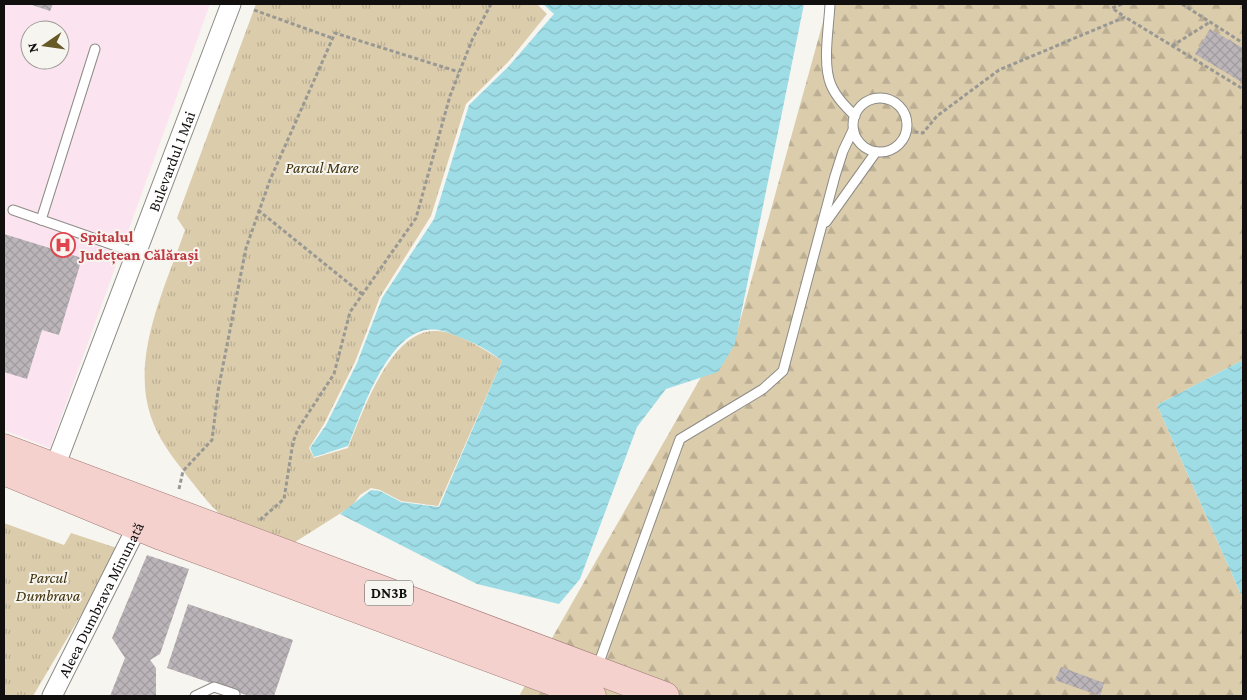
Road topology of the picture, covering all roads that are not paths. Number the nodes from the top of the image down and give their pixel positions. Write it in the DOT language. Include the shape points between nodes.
graph roads {
  1 [pos="231,4"];
  2 [pos="830,4"];
  3 [pos="95,49"];
  4 [pos="854,116"];
  5 [pos="854,130"];
  6 [pos="876,152"];
  7 [pos="13,210"];
  8 [pos="41,220"];
  9 [pos="823,226"];
  10 [pos="136,254"];
  11 [pos="4,448"];
  12 [pos="4,471"];
  13 [pos="51,478"];
  14 [pos="152,514"];
  15 [pos="594,684"];
  16 [pos="235,694"];
  17 [pos="52,696"];
  18 [pos="195,696"];
  19 [pos="665,696"];
  1 -- 10 [label="street, Bulevardul 1 Mai"];
  2 -- 4 [label="lane" via="827,69 831,84"];
  3 -- 8 [label="lane"];
  4 -- 5 [label="lane"];
  4 -- 6 [label="lane" via="858,108 870,99 885,97 898,104 907,116 908,130 901,144 888,152"];
  5 -- 6 [label="lane" via="861,144"];
  5 -- 9 [label="lane" via="843,151"];
  6 -- 9 [label="lane"];
  7 -- 8 [label="lane"];
  8 -- 10 [label="lane"];
  9 -- 15 [label="lane" via="783,371 763,389 680,439"];
  10 -- 13 [label="street, Bulevardul 1 Mai"];
  11 -- 13 [label="main road, DN3B"];
  12 -- 13 [label="main road, DN3B"];
  13 -- 14 [label="main road, DN3B"];
  14 -- 15 [label="main road, DN3B"];
  14 -- 15 [label="main road, DN3B" via="237,537"];
  14 -- 17 [label="street, Aleea Dumbrava Minunată"];
  15 -- 19 [label="main road, DN3B" via="629,687"];
  16 -- 18 [label="lane" via="214,687"];
}
